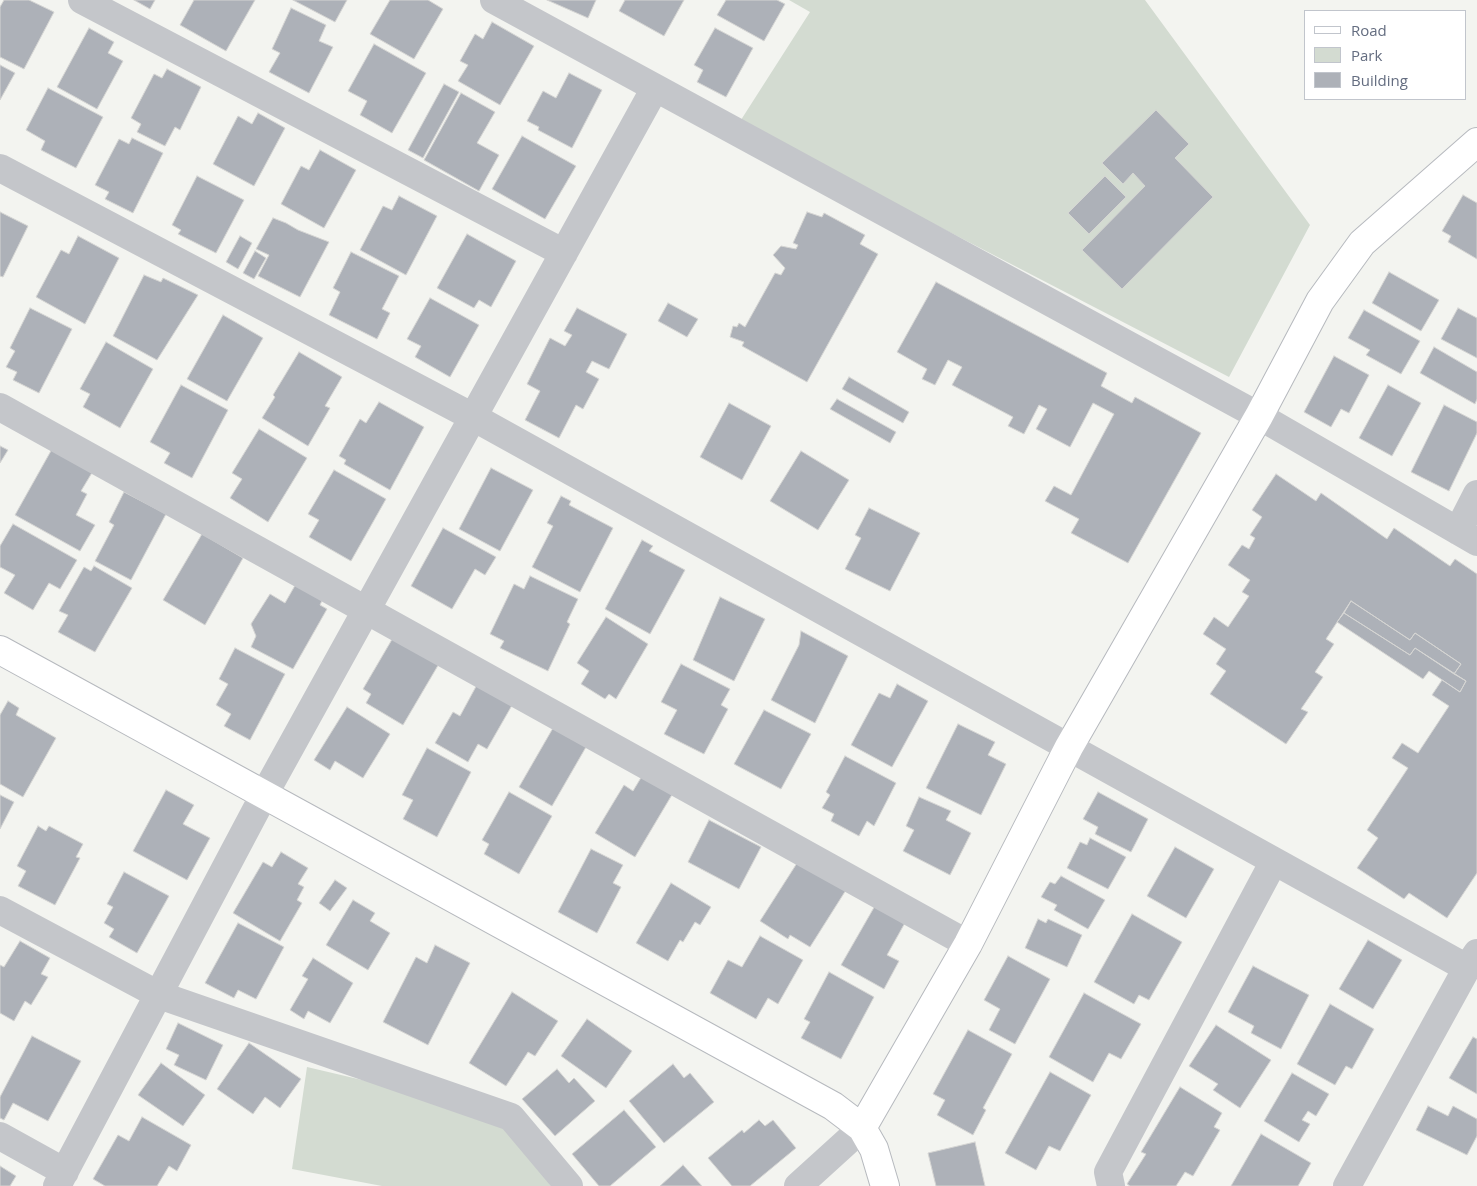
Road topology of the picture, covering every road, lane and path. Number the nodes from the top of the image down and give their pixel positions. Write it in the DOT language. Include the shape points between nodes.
graph roads {
  1 [pos="82,0"];
  2 [pos="494,0"];
  3 [pos="655,88"];
  4 [pos="1477,142"];
  5 [pos="0,168"];
  6 [pos="564,253"];
  7 [pos="0,407"];
  8 [pos="1259,416"];
  9 [pos="474,417"];
  10 [pos="1477,494"];
  11 [pos="1467,537"];
  12 [pos="366,610"];
  13 [pos="0,650"];
  14 [pos="1069,747"];
  15 [pos="264,795"];
  16 [pos="1274,861"];
  17 [pos="0,910"];
  18 [pos="968,944"];
  19 [pos="1472,960"];
  20 [pos="159,995"];
  21 [pos="862,1128"];
  22 [pos="0,1136"];
  23 [pos="61,1179"];
  24 [pos="569,1186"];
  25 [pos="798,1186"];
  26 [pos="885,1186"];
  27 [pos="1111,1186"];
  28 [pos="1347,1186"];
  1 -- 6 [label="street"];
  2 -- 3 [label="street"];
  3 -- 6 [label="street"];
  3 -- 8 [label="street"];
  4 -- 8 [label="street" via="1362,243 1320,301"];
  5 -- 9 [label="street"];
  6 -- 9 [label="street"];
  7 -- 12 [label="street"];
  8 -- 11 [label="street"];
  8 -- 14 [label="street"];
  9 -- 12 [label="street"];
  9 -- 14 [label="street"];
  10 -- 11 [label="street"];
  12 -- 15 [label="street"];
  12 -- 18 [label="street"];
  13 -- 15 [label="street"];
  14 -- 16 [label="street"];
  14 -- 18 [label="street"];
  15 -- 20 [label="street"];
  15 -- 21 [label="street" via="833,1106"];
  16 -- 19 [label="street"];
  16 -- 27 [label="street" via="1108,1172"];
  17 -- 20 [label="street"];
  18 -- 21 [label="street"];
  19 -- 28 [label="street"];
  20 -- 23 [label="street"];
  20 -- 24 [label="street" via="511,1117"];
  21 -- 25 [label="street"];
  21 -- 26 [label="street" via="874,1149"];
  22 -- 23 [label="street"];
}
